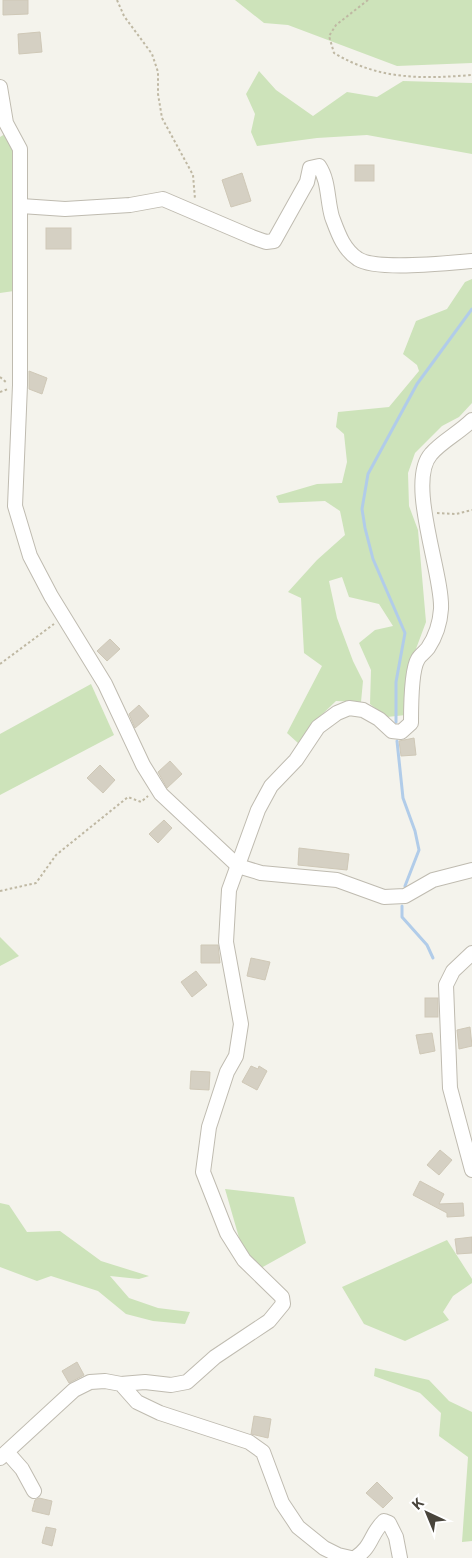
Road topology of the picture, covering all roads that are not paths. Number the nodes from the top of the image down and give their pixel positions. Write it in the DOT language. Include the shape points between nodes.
graph roads {
  1 [pos="0,87"];
  2 [pos="21,206"];
  3 [pos="472,261"];
  4 [pos="472,420"];
  5 [pos="238,866"];
  6 [pos="472,870"];
  7 [pos="472,953"];
  8 [pos="472,1170"];
  9 [pos="121,1384"];
  10 [pos="4,1455"];
  11 [pos="34,1491"];
  12 [pos="351,1558"];
  13 [pos="354,1558"];
  14 [pos="400,1558"];
  1 -- 2 [label="street" via="6,123 20,149"];
  2 -- 3 [label="street" via="66,209 163,200 252,237 274,241 307,182 310,168 320,166 340,240 359,259 378,264 416,265"];
  2 -- 5 [label="street" via="20,385 15,506 30,556 105,684 143,765 161,794"];
  4 -- 5 [label="street" via="430,454 424,466 426,530 441,587 441,609 434,638 413,673 410,723 401,732 392,731 363,710 349,708 318,728 296,760 271,786 258,810"];
  5 -- 6 [label="street" via="261,874 337,880 384,897 405,896 433,880"];
  5 -- 9 [label="street" via="229,890 226,942 239,1002 240,1038 209,1127 203,1172 227,1233 244,1260 282,1297 283,1304 269,1321 215,1356 187,1382 172,1385"];
  7 -- 8 [label="street" via="453,971 446,985 450,1088"];
  9 -- 10 [label="street" via="90,1382 74,1390"];
  9 -- 12 [label="street" via="137,1402 190,1424 228,1434 263,1452 282,1503 298,1527 324,1548"];
  10 -- 11 [label="street" via="22,1468"];
  13 -- 14 [label="street" via="366,1550 376,1528 384,1521 389,1523 396,1537"];
}
